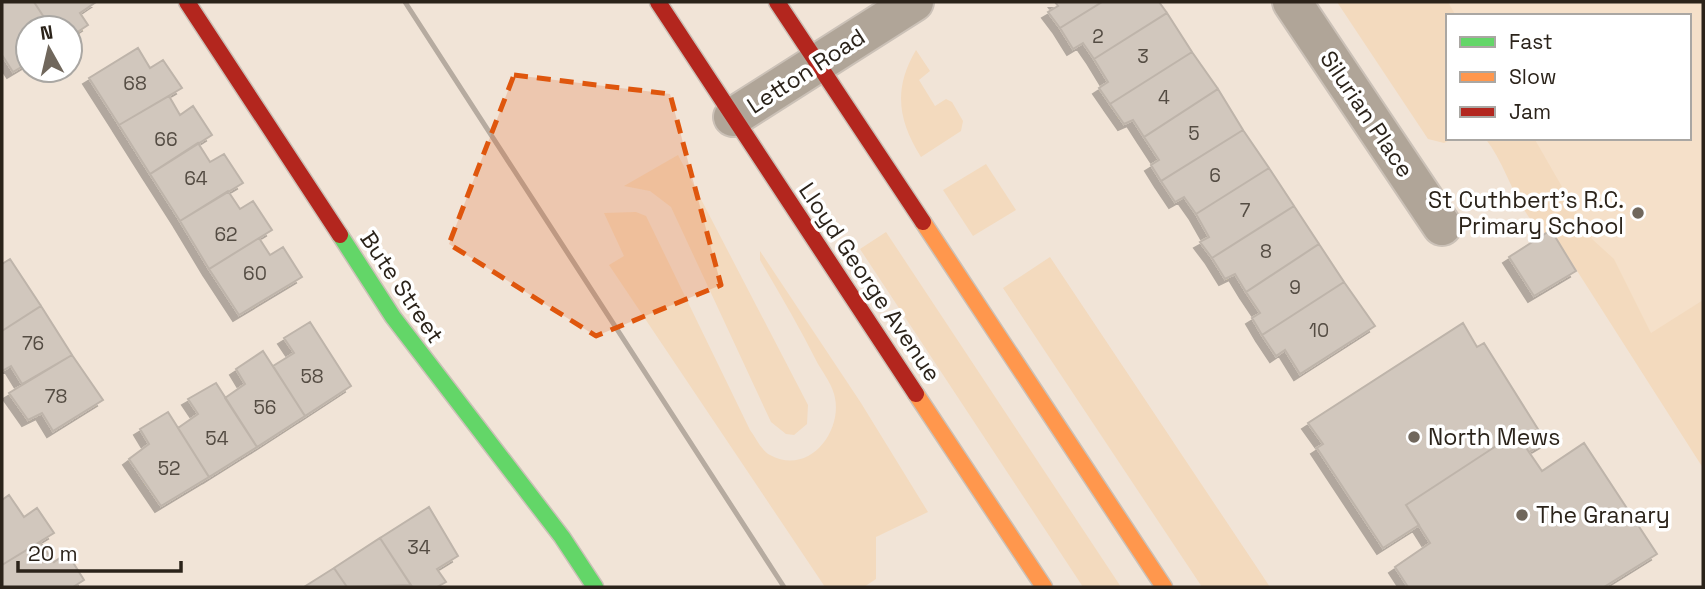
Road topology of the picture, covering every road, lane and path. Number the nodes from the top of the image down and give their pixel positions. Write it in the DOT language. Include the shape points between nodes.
graph roads {
  1 [pos="187,2"];
  2 [pos="658,2"];
  3 [pos="777,2"];
  4 [pos="914,2"];
  5 [pos="1292,2"];
  6 [pos="817,64"];
  7 [pos="733,117"];
  8 [pos="1442,226"];
  9 [pos="595,587"];
  10 [pos="1044,587"];
  11 [pos="1164,587"];
  1 -- 9 [label="main road, Bute Street" via="400,327 562,537"];
  2 -- 7 [label="main road, Lloyd George Avenue"];
  3 -- 6 [label="main road"];
  4 -- 6 [label="street, Letton Road"];
  5 -- 8 [label="street, Silurian Place"];
  6 -- 7 [label="street, Letton Road"];
  6 -- 11 [label="main road"];
  7 -- 10 [label="main road, Lloyd George Avenue"];
}
